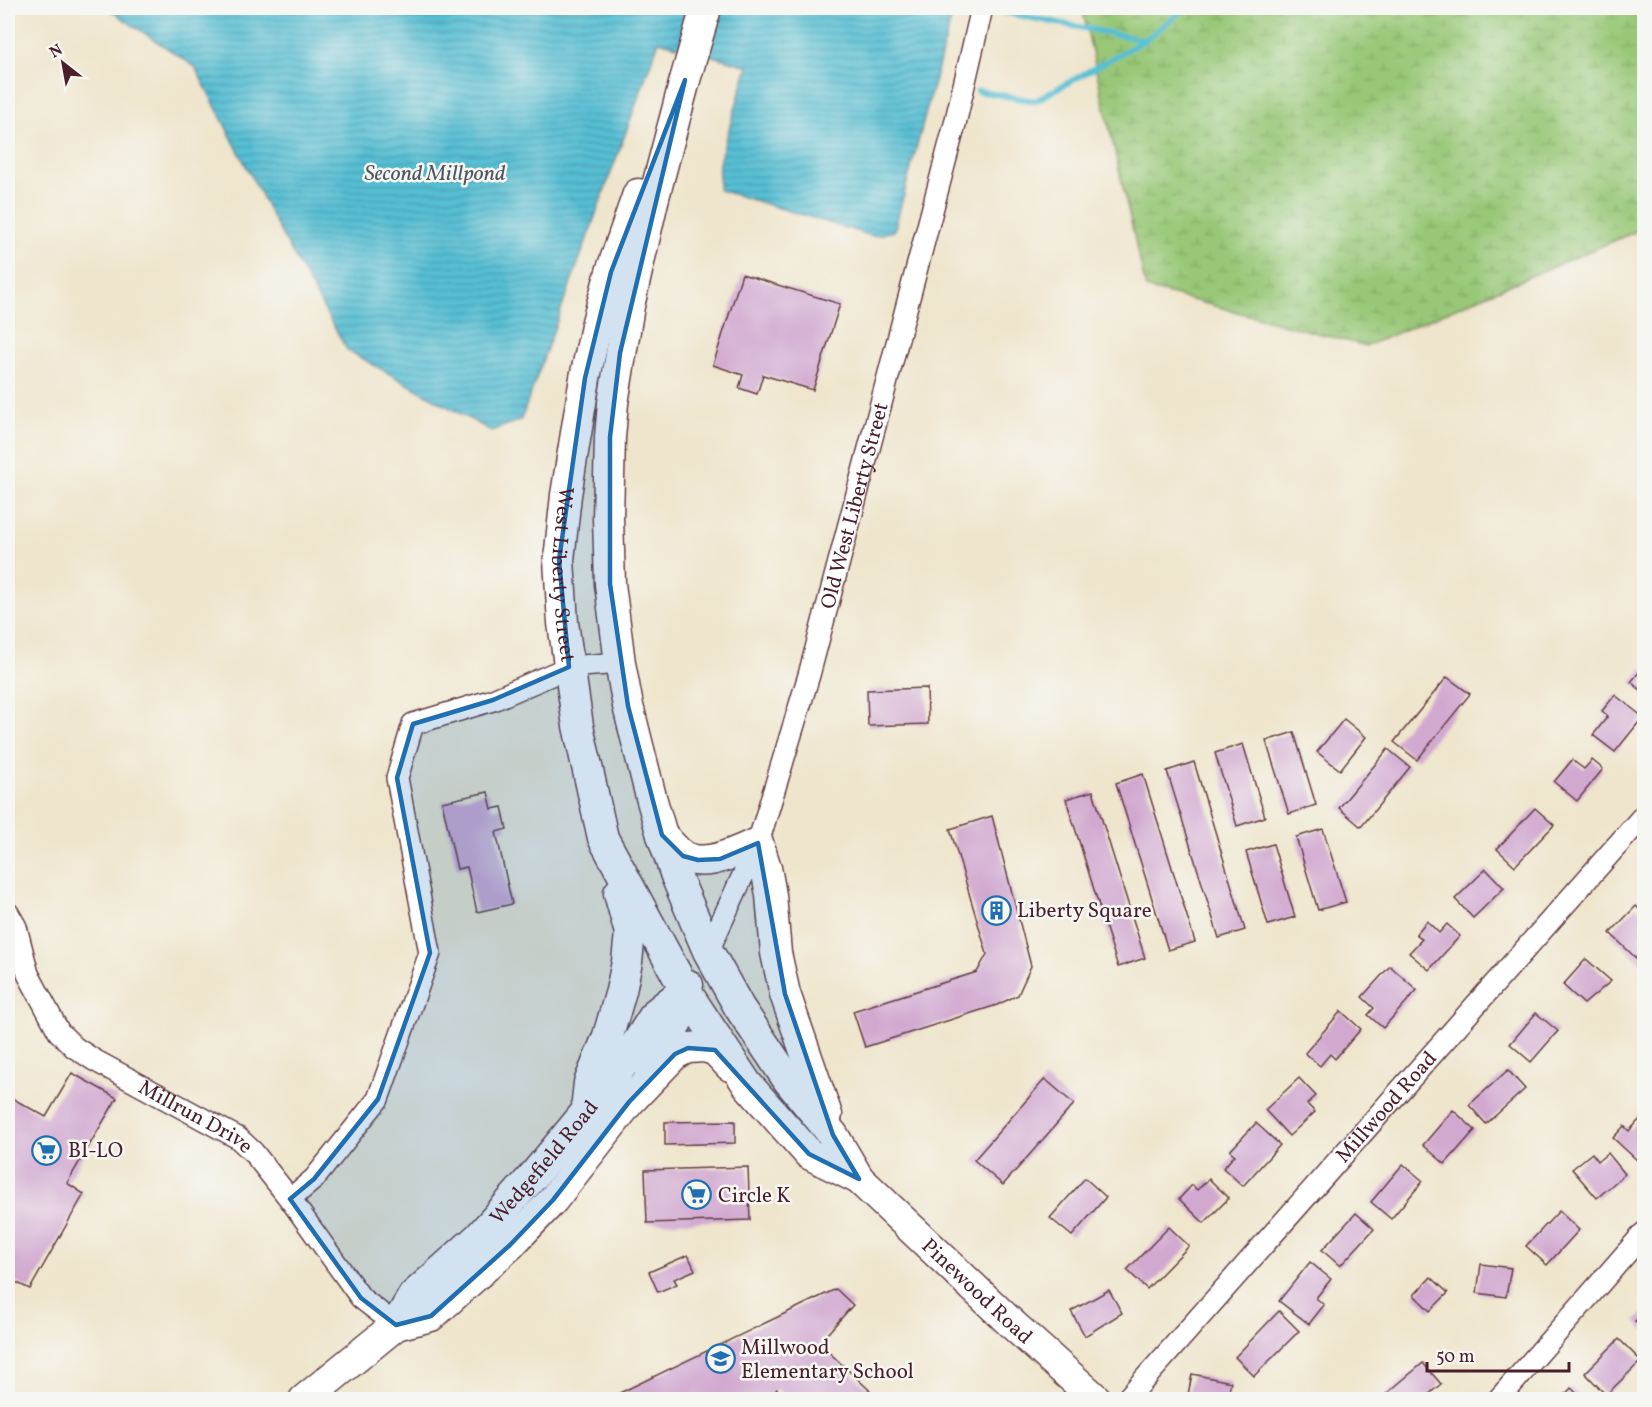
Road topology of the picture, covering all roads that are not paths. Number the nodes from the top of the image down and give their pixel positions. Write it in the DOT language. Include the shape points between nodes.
graph roads {
  1 [pos="706,8"];
  2 [pos="982,8"];
  3 [pos="685,80"];
  4 [pos="620,663"];
  5 [pos="569,667"];
  6 [pos="1644,815"];
  7 [pos="662,835"];
  8 [pos="603,838"];
  9 [pos="758,843"];
  10 [pos="8,913"];
  11 [pos="708,951"];
  12 [pos="685,990"];
  13 [pos="747,1084"];
  14 [pos="629,1102"];
  15 [pos="586,1112"];
  16 [pos="833,1135"];
  17 [pos="859,1179"];
  18 [pos="290,1198"];
  19 [pos="1644,1233"];
  20 [pos="396,1325"];
  21 [pos="304,1400"];
  22 [pos="1097,1400"];
  23 [pos="1126,1400"];
  24 [pos="1498,1400"];
  1 -- 3 [label="main road, West Liberty Street"];
  2 -- 9 [label="street, Old West Liberty Street" via="858,494"];
  3 -- 4 [label="main road, West Liberty Street" via="629,306 613,403 609,551"];
  3 -- 5 [label="main road, West Liberty Street" via="637,195 597,322 585,378 559,560"];
  4 -- 5 [label="street"];
  4 -- 7 [label="main road, West Liberty Street"];
  5 -- 8 [label="main road, West Liberty Street"];
  5 -- 18 [label="street" via="493,700 412,724 397,778 430,953 378,1099 314,1179"];
  6 -- 23 [label="street, Millwood Road"];
  7 -- 9 [label="main road" via="683,856 698,860 720,859"];
  7 -- 11 [label="main road, West Liberty Street"];
  8 -- 12 [label="main road, West Liberty Street"];
  8 -- 15 [label="main road" via="630,933 621,991 590,1083"];
  9 -- 11 [label="street, Old West Liberty Street"];
  9 -- 16 [label="main road" via="771,895 776,953 785,994"];
  10 -- 18 [label="street, Millrun Drive" via="16,927 28,974 60,1032 74,1047 238,1138"];
  11 -- 12 [label="main road, Old West Liberty Street"];
  11 -- 16 [label="main road, Pinewood Road" via="739,1007 788,1080"];
  12 -- 13 [label="main road, Pinewood Road"];
  12 -- 14 [label="main road" via="677,1022"];
  12 -- 15 [label="main road, Wedgefield Road" via="656,1013"];
  13 -- 14 [label="main road" via="715,1050 688,1048 675,1054"];
  13 -- 17 [label="main road, Pinewood Road" via="809,1154"];
  14 -- 20 [label="main road, Wedgefield Road" via="553,1200 510,1245 431,1317"];
  15 -- 20 [label="main road, Wedgefield Road" via="479,1237 412,1296"];
  16 -- 17 [label="main road, Pinewood Road"];
  17 -- 22 [label="main road, Pinewood Road"];
  18 -- 20 [label="street, Millrun Drive" via="361,1298"];
  19 -- 24 [label="street"];
  20 -- 21 [label="main road, Wedgefield Road"];
}
